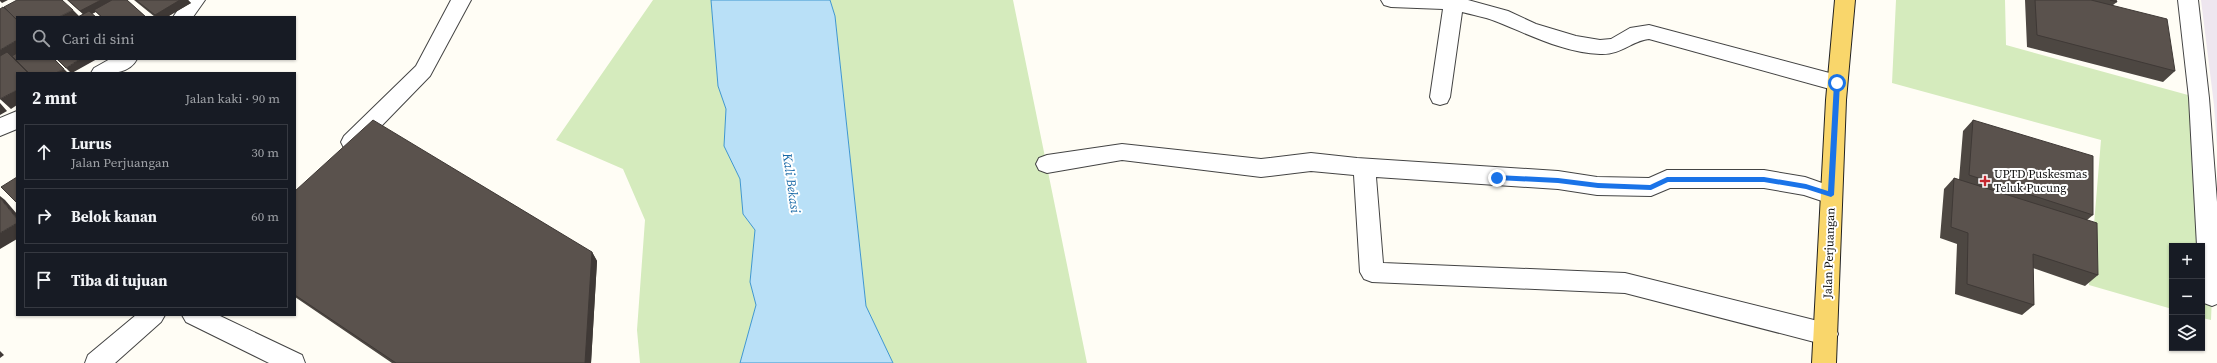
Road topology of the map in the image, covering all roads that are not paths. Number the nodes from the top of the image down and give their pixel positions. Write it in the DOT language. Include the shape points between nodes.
graph roads {
  1 [pos="195,0"];
  2 [pos="461,0"];
  3 [pos="1391,0"];
  4 [pos="1845,0"];
  5 [pos="2188,0"];
  6 [pos="1454,2"];
  7 [pos="184,16"];
  8 [pos="125,60"];
  9 [pos="103,72"];
  10 [pos="1837,83"];
  11 [pos="1440,97"];
  12 [pos="16,120"];
  13 [pos="0,128"];
  14 [pos="340,154"];
  15 [pos="1047,164"];
  16 [pos="1364,168"];
  17 [pos="1831,195"];
  18 [pos="2212,296"];
  19 [pos="152,316"];
  20 [pos="196,316"];
  21 [pos="1826,334"];
  22 [pos="97,363"];
  23 [pos="294,363"];
  24 [pos="1824,363"];
  1 -- 7 [label="street"];
  2 -- 14 [label="street" via="423,71"];
  3 -- 6 [label="street"];
  4 -- 10 [label="main road, Jalan Perjuangan"];
  5 -- 18 [label="street" via="2199,98"];
  6 -- 10 [label="street" via="1482,9 1529,29 1576,43 1600,47 1615,46 1637,33 1649,32"];
  6 -- 11 [label="street"];
  8 -- 9 [label="street"];
  10 -- 17 [label="main road, Jalan Perjuangan"];
  12 -- 13 [label="street"];
  15 -- 16 [label="street" via="1122,152 1261,168 1311,162"];
  16 -- 17 [label="street" via="1558,180 1598,186 1651,187 1667,179 1764,179 1806,186"];
  16 -- 21 [label="street" via="1372,272 1625,283"];
  17 -- 21 [label="main road, Jalan Perjuangan"];
  19 -- 22 [label="street"];
  20 -- 23 [label="street"];
  21 -- 24 [label="main road, Jalan Perjuangan"];
}
